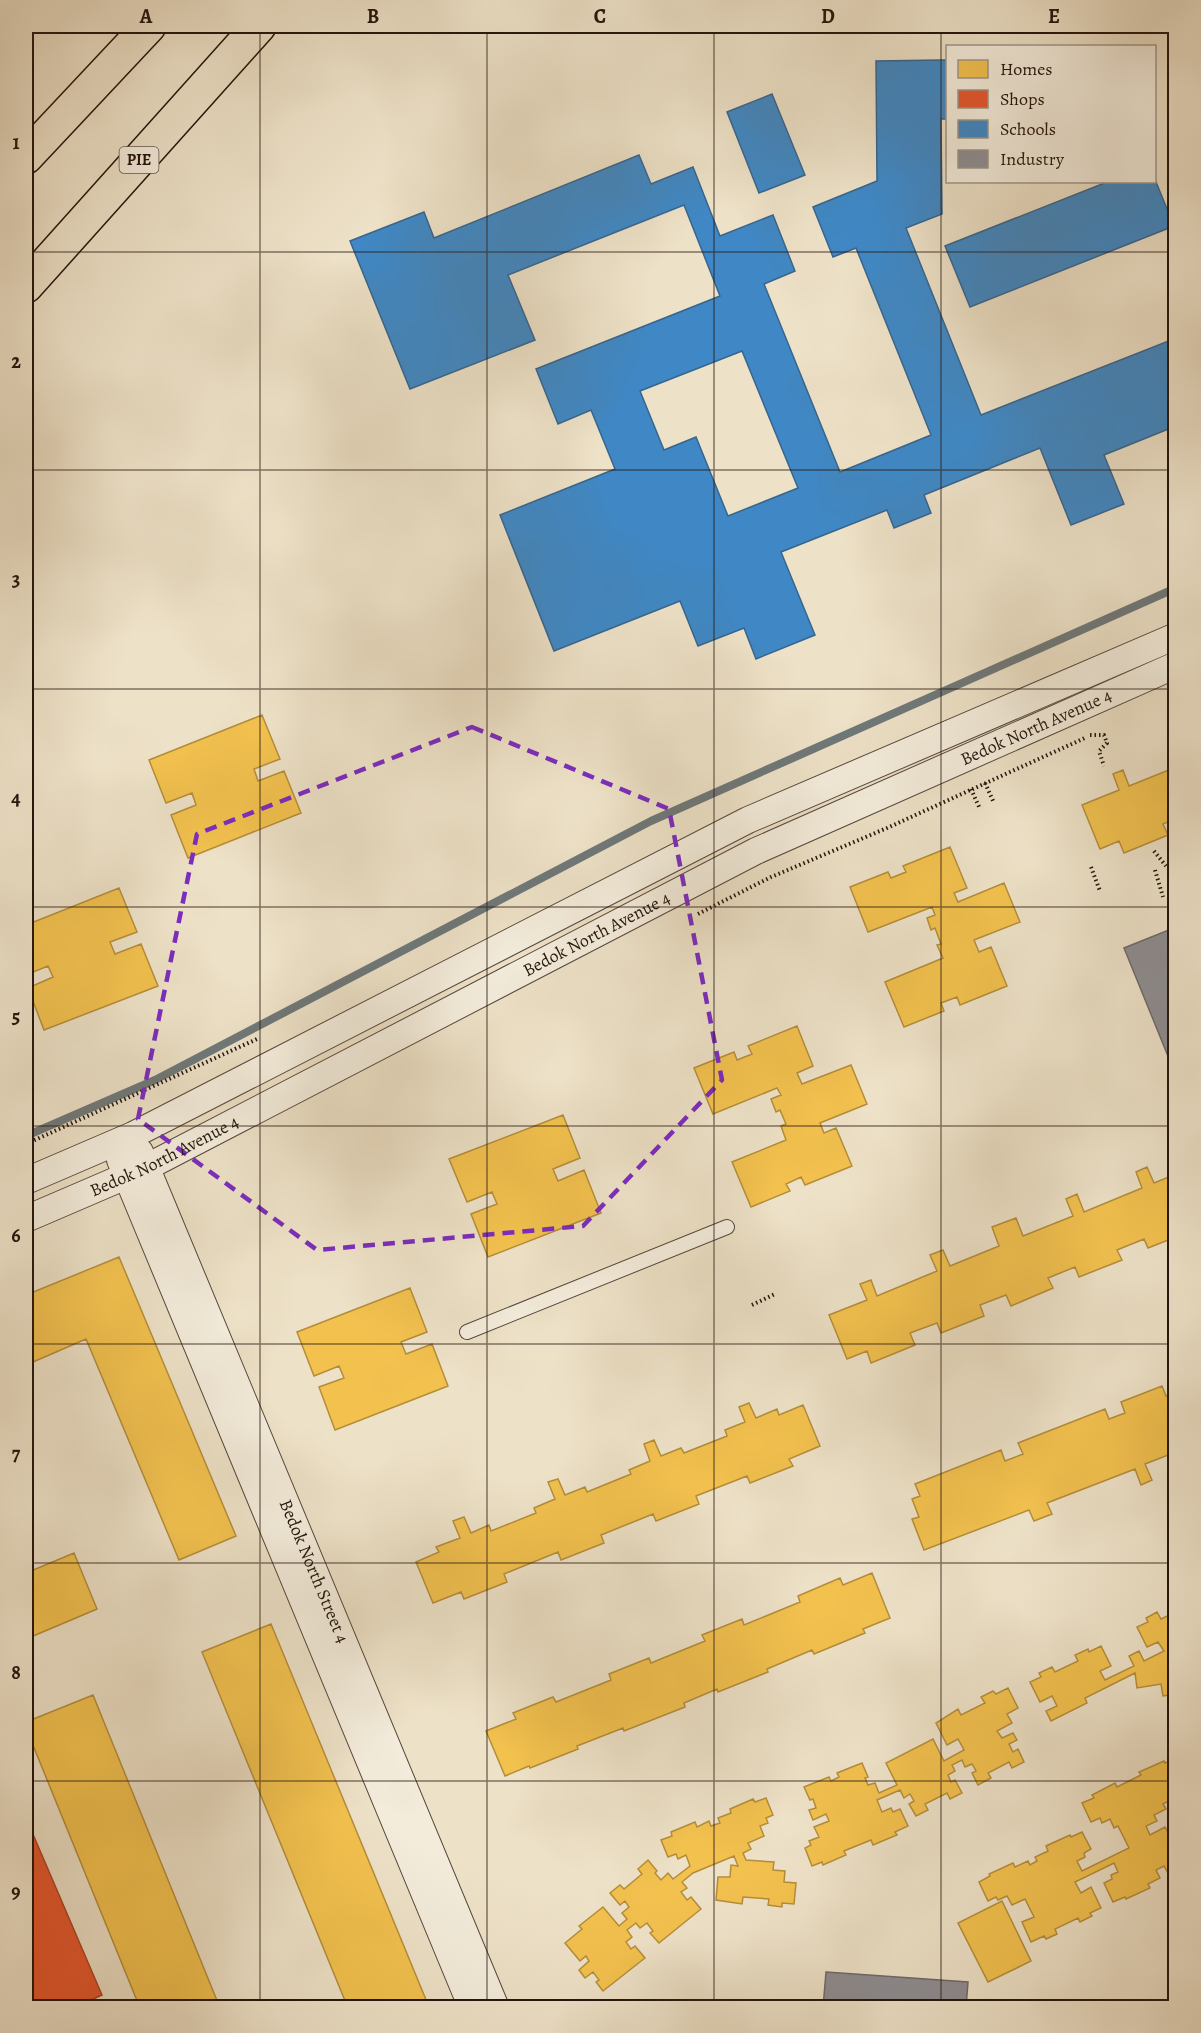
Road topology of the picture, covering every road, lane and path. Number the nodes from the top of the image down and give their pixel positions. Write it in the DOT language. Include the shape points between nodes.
graph roads {
  1 [pos="149,26"];
  2 [pos="256,29"];
  3 [pos="26,157"];
  4 [pos="26,286"];
  5 [pos="1176,636"];
  6 [pos="1176,665"];
  7 [pos="1101,730"];
  8 [pos="1090,735"];
  9 [pos="1104,766"];
  10 [pos="985,783"];
  11 [pos="971,789"];
  12 [pos="994,804"];
  13 [pos="980,809"];
  14 [pos="1154,851"];
  15 [pos="1166,866"];
  16 [pos="1091,867"];
  17 [pos="1155,870"];
  18 [pos="1100,891"];
  19 [pos="1163,897"];
  20 [pos="690,918"];
  21 [pos="123,1140"];
  22 [pos="137,1172"];
  23 [pos="26,1181"];
  24 [pos="26,1219"];
  25 [pos="727,1227"];
  26 [pos="776,1294"];
  27 [pos="752,1305"];
  28 [pos="467,1332"];
  29 [pos="472,2007"];
  30 [pos="496,2007"];
  1 -- 3 [label="highway"];
  2 -- 4 [label="highway, PIE"];
  5 -- 21 [label="street, Bedok North Avenue 4" via="748,820"];
  6 -- 22 [label="street, Bedok North Avenue 4" via="756,851"];
  7 -- 8 [label="path"];
  8 -- 9 [label="path" via="1104,735 1107,743 1099,751"];
  8 -- 10 [label="path"];
  10 -- 11 [label="path"];
  10 -- 12 [label="path"];
  11 -- 13 [label="path"];
  11 -- 20 [label="path" via="771,877"];
  14 -- 15 [label="path"];
  16 -- 18 [label="path"];
  17 -- 19 [label="path"];
  21 -- 22 [label="street, Bedok North Street 4"];
  21 -- 23 [label="street, Bedok North Avenue 4"];
  22 -- 24 [label="street, Bedok North Avenue 4"];
  22 -- 29 [label="street, Bedok North Street 4"];
  22 -- 30 [label="street, Bedok North Street 4"];
  25 -- 28 [label="lane"];
  26 -- 27 [label="path"];
}
